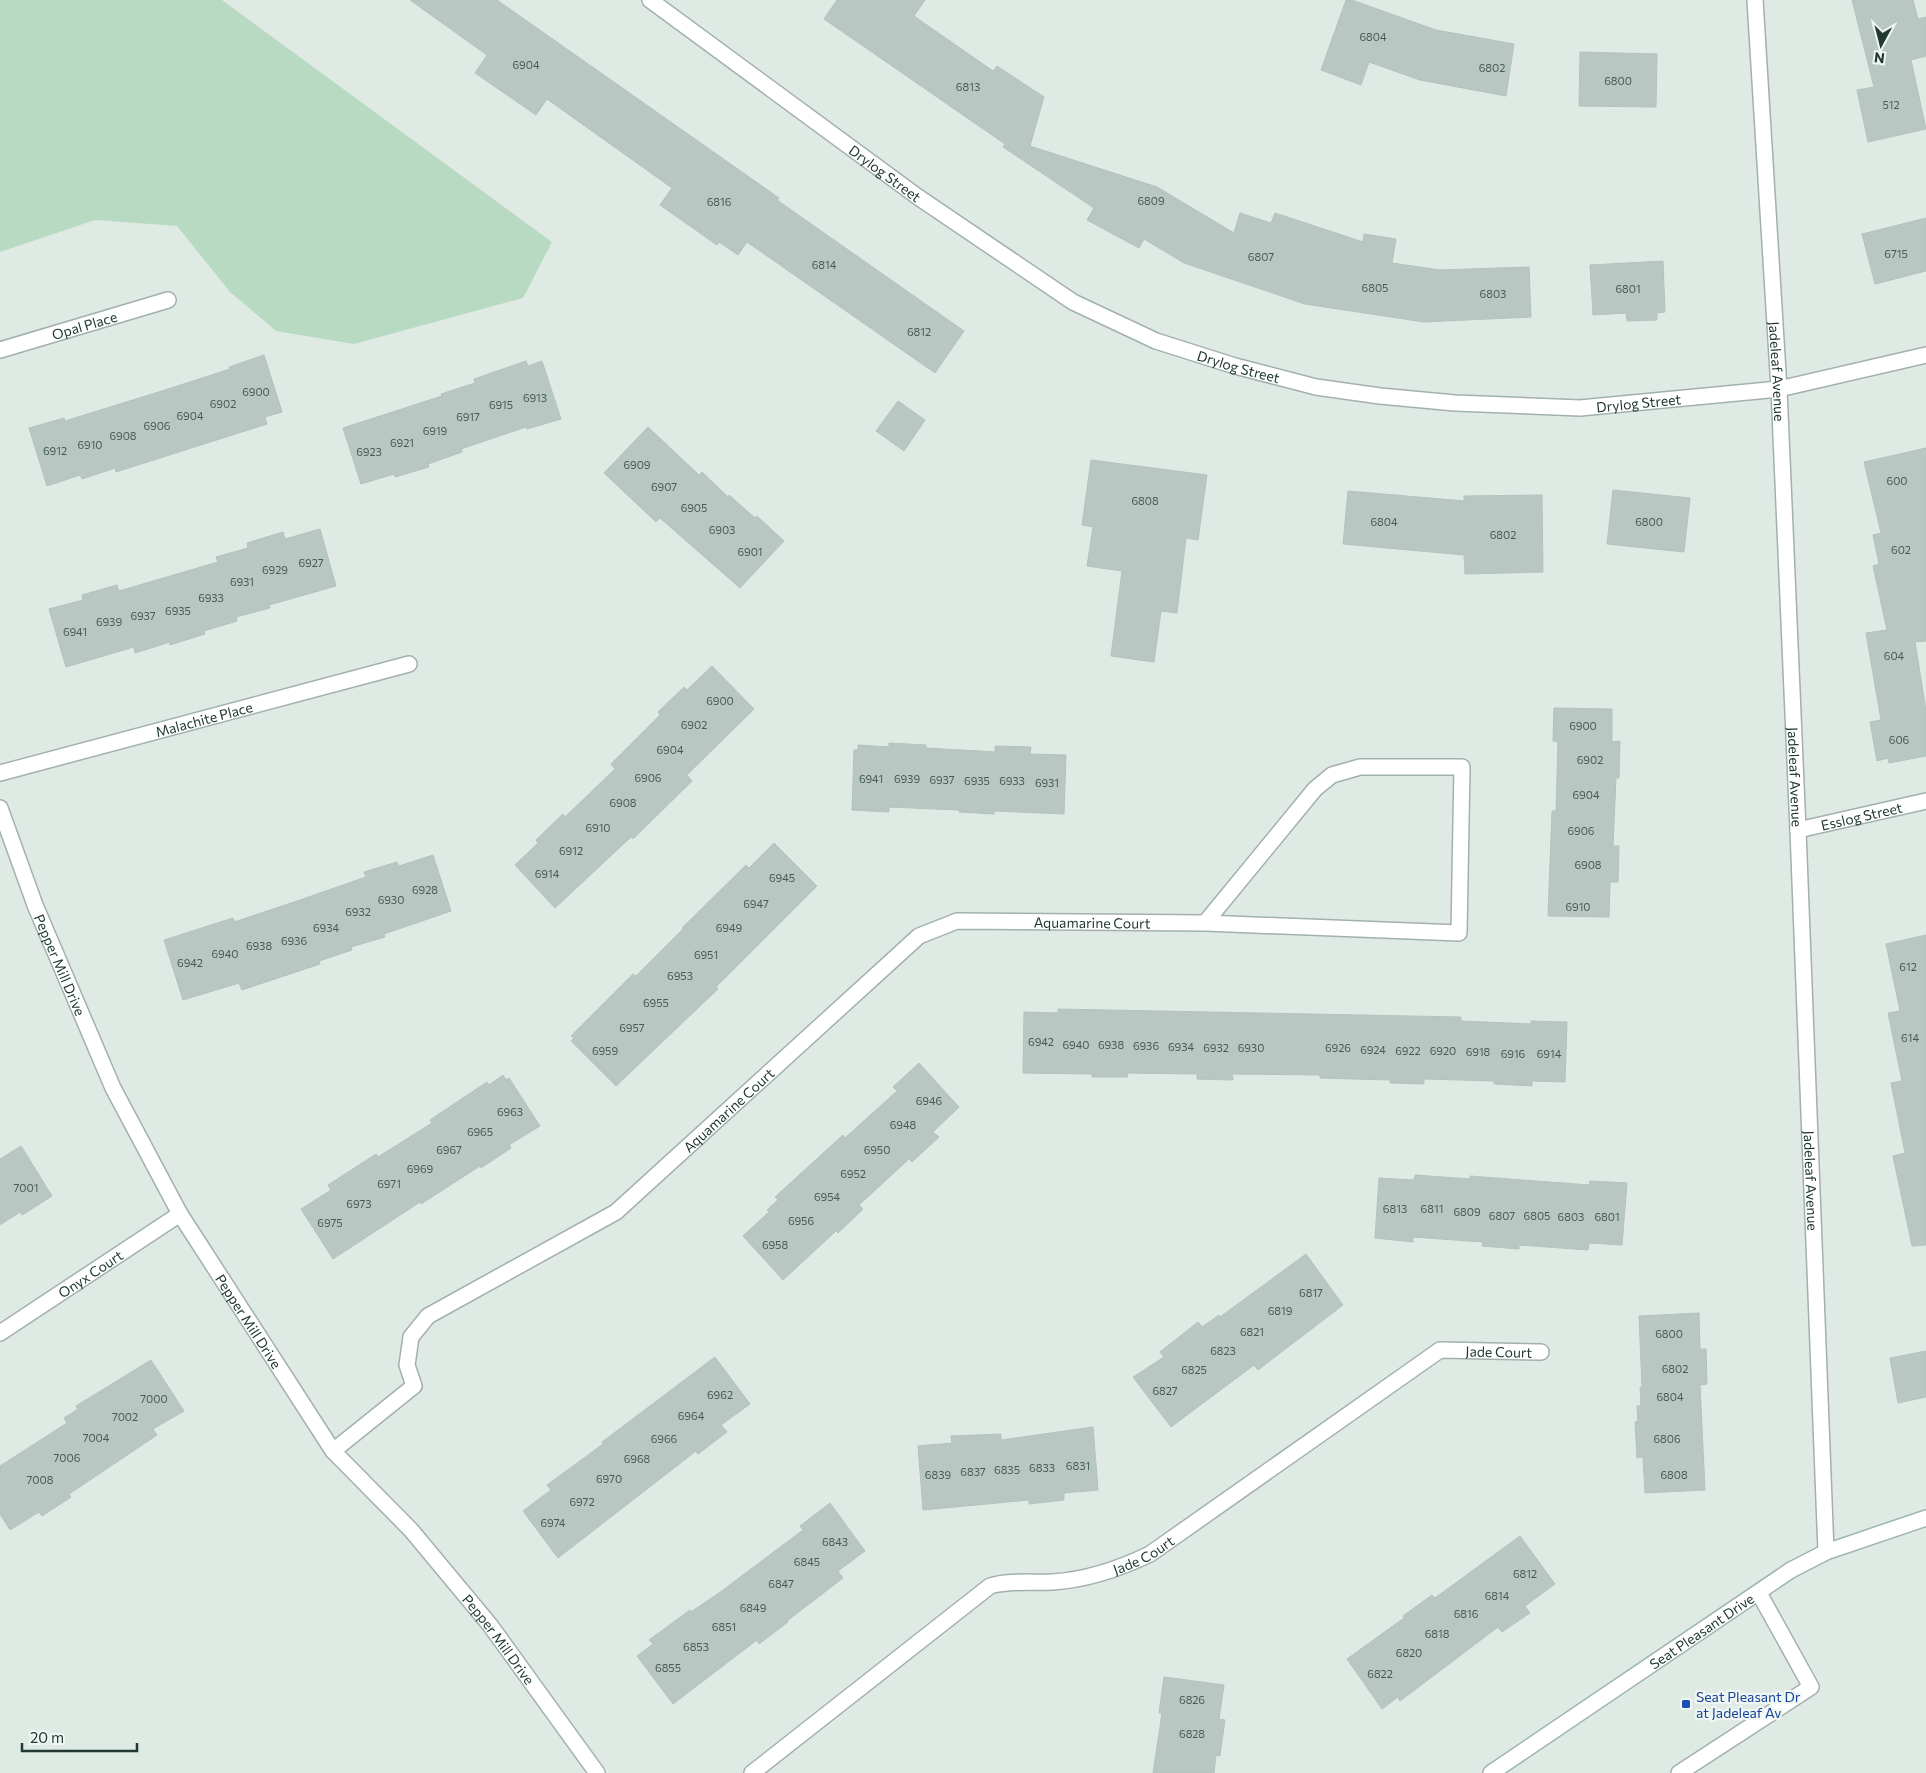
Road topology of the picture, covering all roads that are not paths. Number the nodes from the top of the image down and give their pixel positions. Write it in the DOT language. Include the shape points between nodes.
graph roads {
  1 [pos="650,0"];
  2 [pos="1755,0"];
  3 [pos="168,300"];
  4 [pos="0,350"];
  5 [pos="1926,355"];
  6 [pos="1779,389"];
  7 [pos="408,664"];
  8 [pos="0,773"];
  9 [pos="1926,801"];
  10 [pos="0,808"];
  11 [pos="1798,830"];
  12 [pos="1206,923"];
  13 [pos="180,1214"];
  14 [pos="0,1333"];
  15 [pos="1541,1352"];
  16 [pos="333,1451"];
  17 [pos="1926,1518"];
  18 [pos="1826,1552"];
  19 [pos="1758,1592"];
  20 [pos="597,1773"];
  21 [pos="752,1773"];
  22 [pos="1491,1773"];
  23 [pos="1679,1773"];
  1 -- 6 [label="street, Drylog Street" via="926,203 1073,302 1156,341 1316,387 1455,403 1580,408"];
  2 -- 6 [label="street, Jadeleaf Avenue"];
  3 -- 4 [label="street, Opal Place"];
  5 -- 6 [label="street, Drylog Street"];
  6 -- 11 [label="street, Jadeleaf Avenue"];
  7 -- 8 [label="street, Malachite Place"];
  9 -- 11 [label="street, Esslog Street"];
  10 -- 13 [label="street, Pepper Mill Drive" via="35,905 114,1088"];
  11 -- 18 [label="street, Jadeleaf Avenue"];
  12 -- 12 [label="street, Aquamarine Court" via="1459,933 1462,767 1360,767 1332,775 1315,789"];
  12 -- 16 [label="street, Aquamarine Court" via="957,921 919,936 616,1212 428,1316 411,1337 407,1365 414,1386"];
  13 -- 14 [label="street, Onyx Court"];
  13 -- 16 [label="street, Pepper Mill Drive"];
  15 -- 21 [label="street, Jade Court" via="1440,1350 1150,1554 1092,1576 990,1586"];
  16 -- 20 [label="street, Pepper Mill Drive" via="411,1530 490,1625"];
  17 -- 18 [label="street, Seat Pleasant Drive"];
  18 -- 19 [label="street, Seat Pleasant Drive"];
  19 -- 22 [label="street, Seat Pleasant Drive"];
  19 -- 23 [label="street" via="1811,1687"];
}
